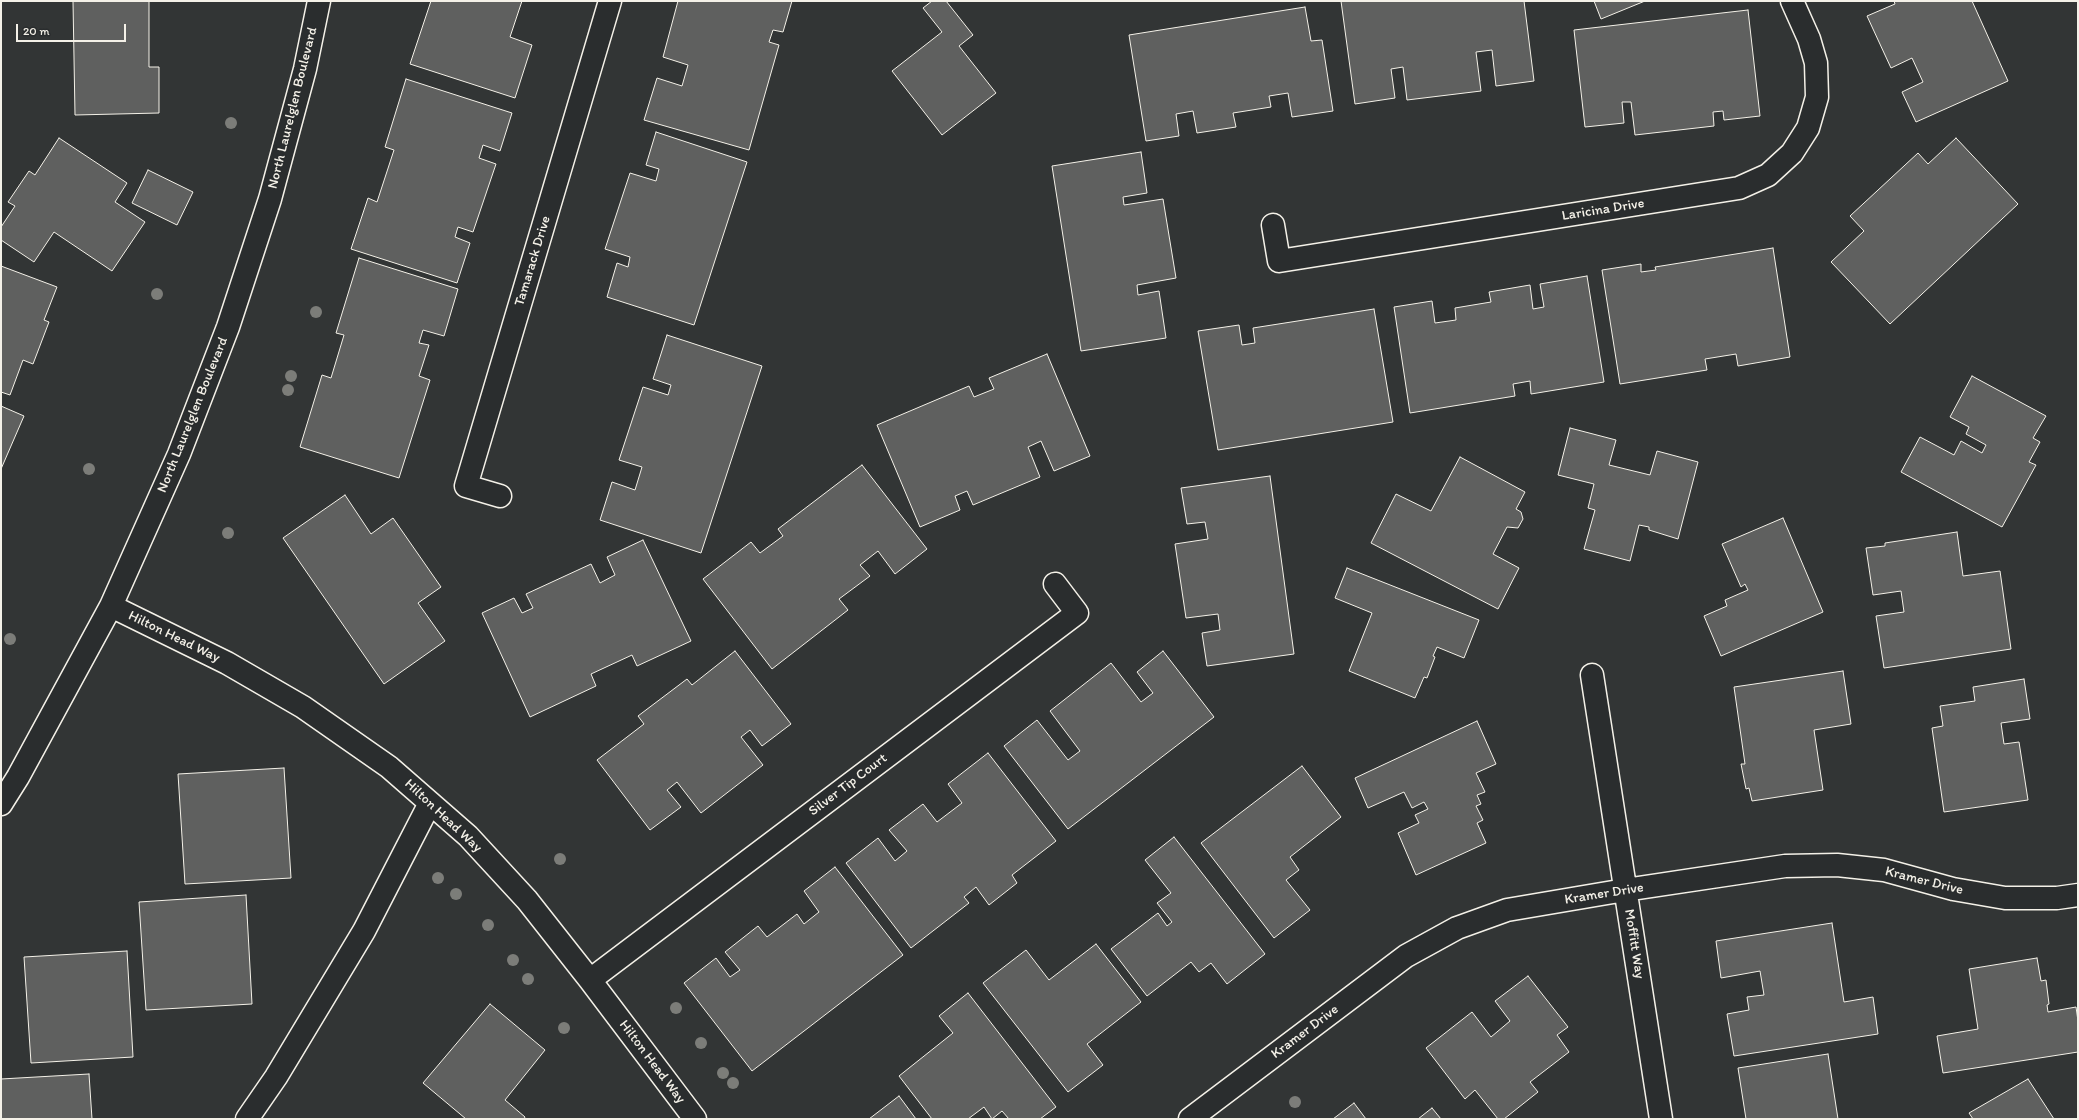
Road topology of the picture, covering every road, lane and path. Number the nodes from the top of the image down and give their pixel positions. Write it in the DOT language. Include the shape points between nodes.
graph roads {
  1 [pos="319,1"];
  2 [pos="610,1"];
  3 [pos="1792,1"];
  4 [pos="1273,225"];
  5 [pos="500,496"];
  6 [pos="1055,584"];
  7 [pos="111,606"];
  8 [pos="1592,675"];
  9 [pos="1,804"];
  10 [pos="430,804"];
  11 [pos="1625,890"];
  12 [pos="2078,895"];
  13 [pos="590,980"];
  14 [pos="247,1119"];
  15 [pos="695,1119"];
  16 [pos="1190,1119"];
  17 [pos="1660,1119"];
  1 -- 7 [label="street, North Laurelglen Boulevard" via="305,69 270,199 228,327 179,454"];
  2 -- 5 [label="street, Tamarack Drive" via="466,486"];
  3 -- 4 [label="street, Laricina Drive" via="1809,39 1816,63 1817,97 1808,128 1792,153 1768,175 1739,188 1279,261"];
  6 -- 13 [label="street, Silver Tip Court" via="1077,613"];
  7 -- 9 [label="street, North Laurelglen Boulevard"];
  7 -- 10 [label="street, Hilton Head Way" via="227,663 303,707 389,767"];
  8 -- 11 [label="street, Moffitt Way"];
  10 -- 13 [label="street, Hilton Head Way" via="468,836 527,900"];
  10 -- 14 [label="street" via="364,932 276,1077"];
  11 -- 12 [label="street, Kramer Drive" via="1785,866 1837,865 1884,870 1953,889 2005,898 2057,898"];
  11 -- 16 [label="street, Kramer Drive" via="1507,910 1457,928 1406,956"];
  11 -- 17 [label="street, Moffitt Way"];
  13 -- 15 [label="street, Hilton Head Way"];
}
